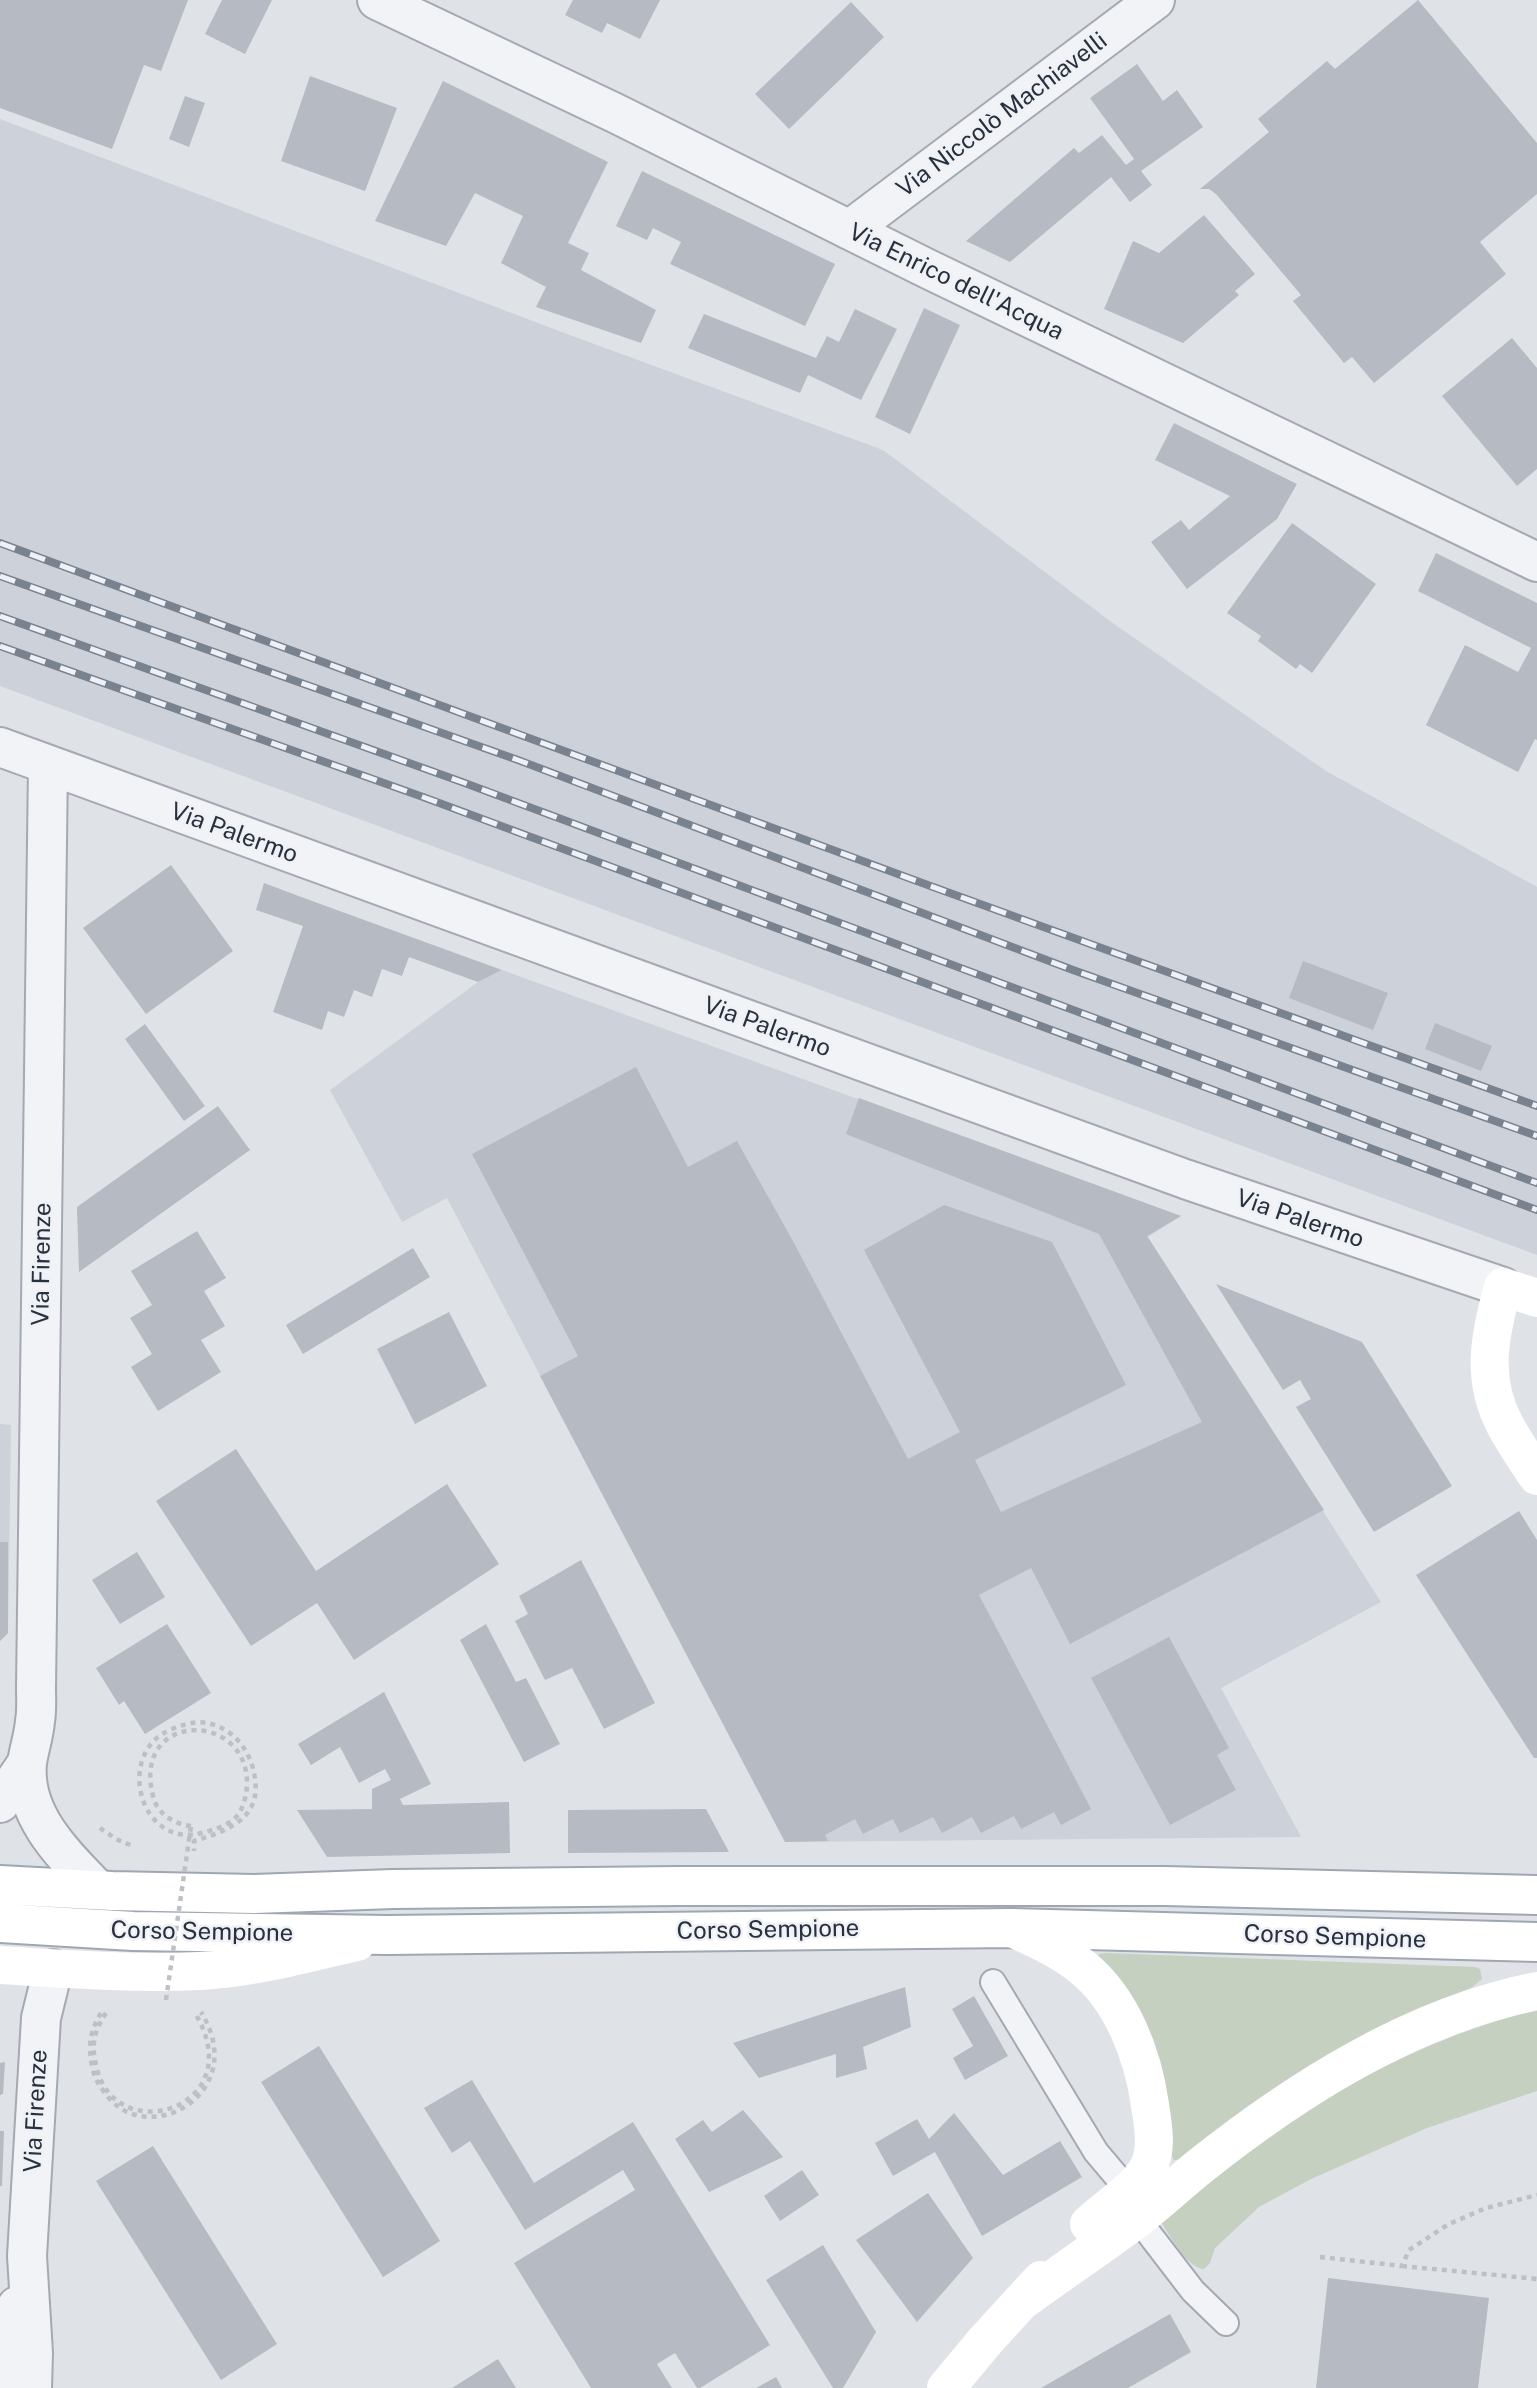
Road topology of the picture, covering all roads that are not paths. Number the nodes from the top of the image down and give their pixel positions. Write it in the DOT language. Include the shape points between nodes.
graph roads {
  1 [pos="377,0"];
  2 [pos="1154,0"];
  3 [pos="849,230"];
  4 [pos="1537,562"];
  5 [pos="0,747"];
  6 [pos="48,765"];
  7 [pos="1520,1292"];
  8 [pos="1537,1476"];
  9 [pos="27,1763"];
  10 [pos="0,1803"];
  11 [pos="0,1885"];
  12 [pos="98,1890"];
  13 [pos="1537,1895"];
  14 [pos="0,1923"];
  15 [pos="1012,1928"];
  16 [pos="387,1936"];
  17 [pos="1537,1942"];
  18 [pos="0,1965"];
  19 [pos="53,1969"];
  20 [pos="993,1982"];
  21 [pos="1537,1991"];
  22 [pos="1133,2204"];
  23 [pos="1226,2323"];
  24 [pos="15,2364"];
  25 [pos="946,2388"];
  1 -- 3 [label="street, Via Enrico dell'Acqua"];
  2 -- 3 [label="street, Via Niccolò Machiavelli"];
  3 -- 4 [label="street, Via Enrico dell'Acqua"];
  5 -- 6 [label="street, Via Palermo"];
  6 -- 7 [label="street, Via Palermo" via="1185,1179"];
  6 -- 9 [label="street, Via Firenze" via="36,1720"];
  7 -- 8 [label="main road" via="1490,1338 1488,1359 1504,1424"];
  9 -- 10 [label="street, Via Firenze"];
  9 -- 12 [label="street, Via Firenze" via="29,1786 53,1843"];
  11 -- 12 [label="main road, Corso Sempione"];
  12 -- 13 [label="main road, Corso Sempione" via="254,1894 678,1886 1164,1886"];
  14 -- 16 [label="main road, Corso Sempione" via="133,1931"];
  15 -- 16 [label="main road, Corso Sempione"];
  15 -- 17 [label="main road, Corso Sempione"];
  15 -- 22 [label="main road" via="1082,1968 1110,1998 1132,2037 1147,2086 1154,2146"];
  16 -- 19 [label="main road" via="200,1971"];
  18 -- 19 [label="main road"];
  19 -- 24 [label="street, Via Firenze" via="41,2018 27,2256"];
  20 -- 22 [label="lane" via="1096,2152"];
  21 -- 22 [label="main road" via="1446,2018 1374,2051 1315,2084 1201,2165"];
  22 -- 23 [label="lane" via="1193,2291"];
  22 -- 25 [label="main road" via="1025,2299"];
}
